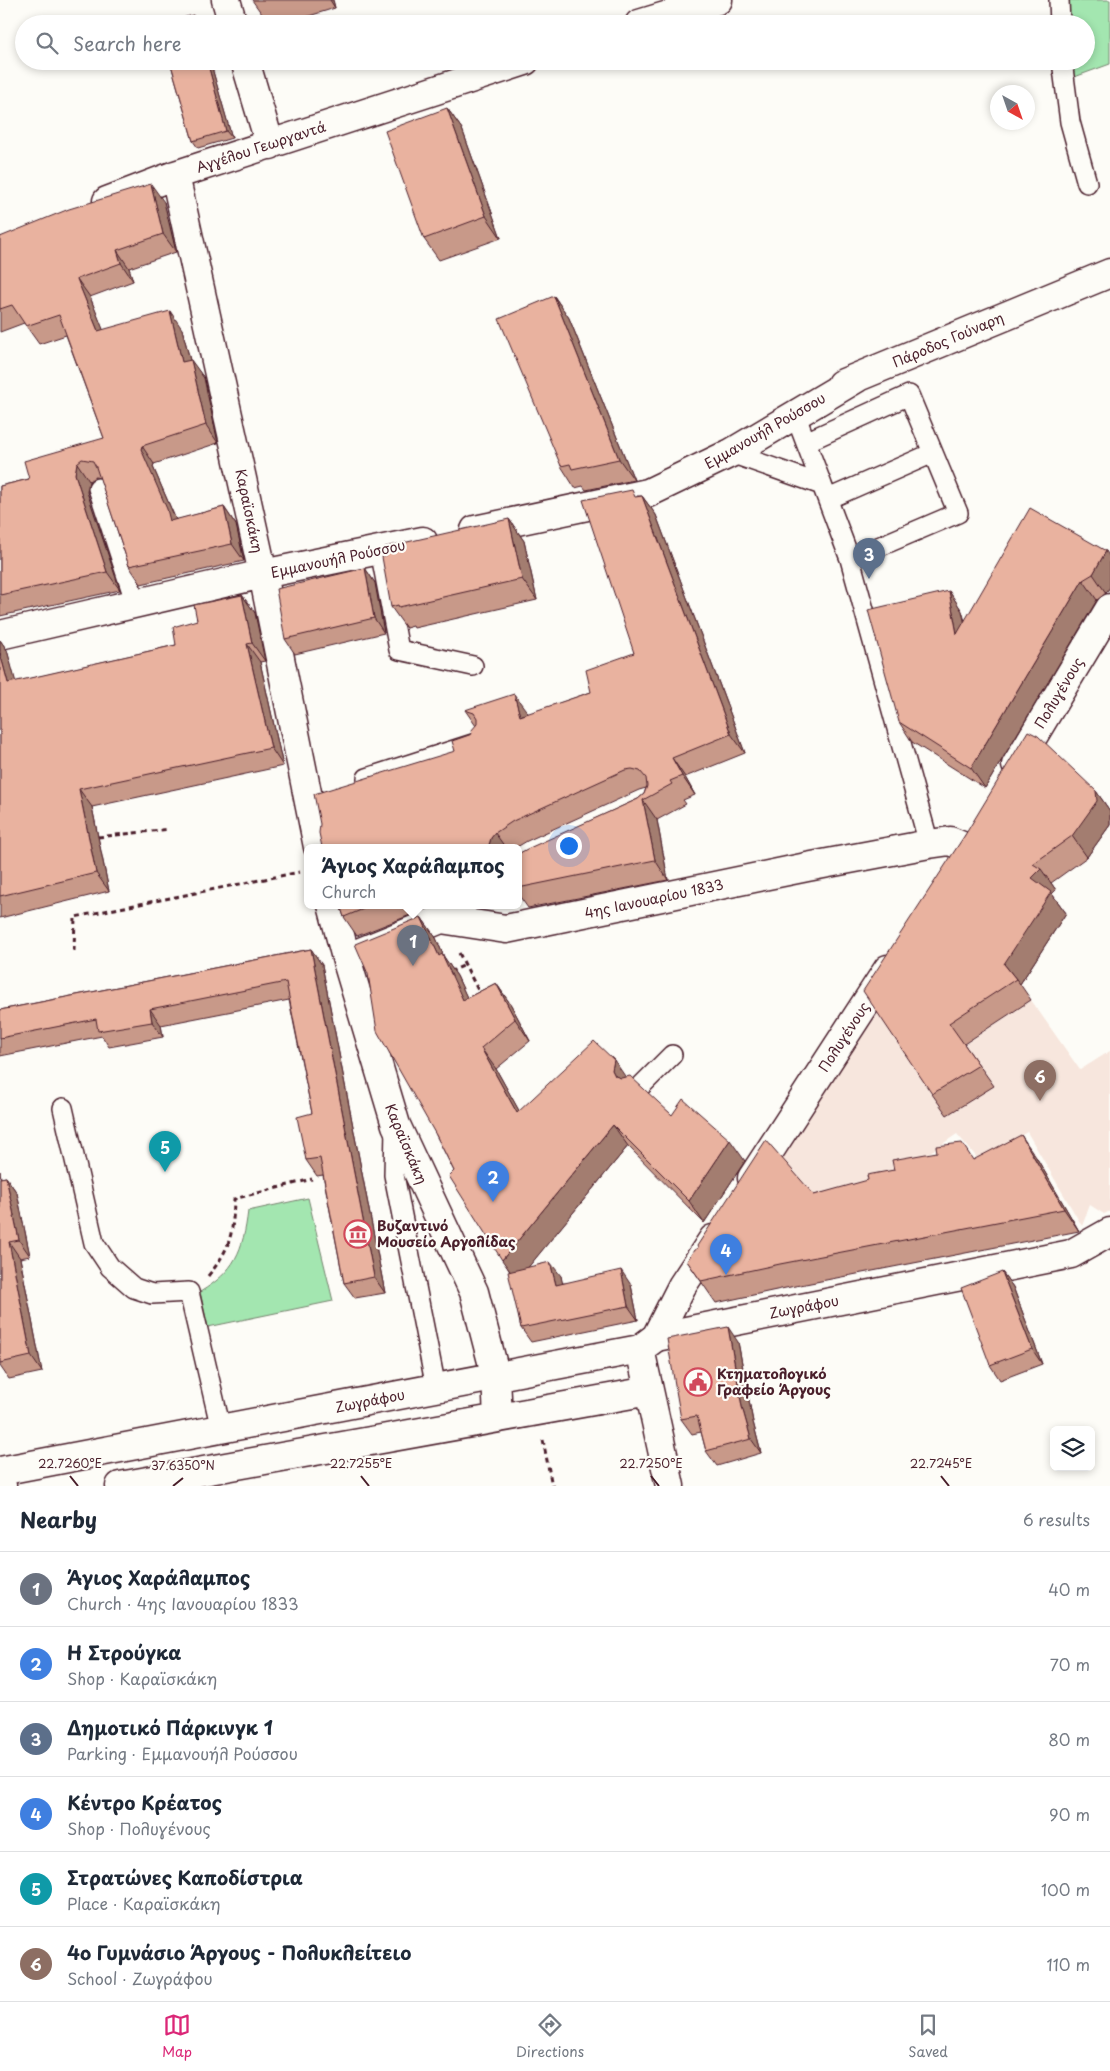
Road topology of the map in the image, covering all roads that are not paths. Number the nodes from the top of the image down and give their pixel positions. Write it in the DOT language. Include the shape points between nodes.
graph roads {
  1 [pos="226,0"];
  2 [pos="718,0"];
  3 [pos="1059,0"];
  4 [pos="677,5"];
  5 [pos="230,15"];
  6 [pos="657,15"];
  7 [pos="1060,15"];
  8 [pos="248,70"];
  9 [pos="498,70"];
  10 [pos="1063,70"];
  11 [pos="270,145"];
  12 [pos="175,175"];
  13 [pos="1087,183"];
  14 [pos="83,209"];
  15 [pos="1110,273"];
  16 [pos="790,410"];
  17 [pos="806,442"];
  18 [pos="933,453"];
  19 [pos="731,454"];
  20 [pos="98,488"];
  21 [pos="825,492"];
  22 [pos="380,550"];
  23 [pos="850,559"];
  24 [pos="263,574"];
  25 [pos="136,604"];
  26 [pos="1110,608"];
  27 [pos="0,635"];
  28 [pos="473,666"];
  29 [pos="480,741"];
  30 [pos="354,782"];
  31 [pos="1002,790"];
  32 [pos="982,824"];
  33 [pos="318,844"];
  34 [pos="929,844"];
  35 [pos="333,909"];
  36 [pos="452,912"];
  37 [pos="902,948"];
  38 [pos="346,958"];
  39 [pos="672,1055"];
  40 [pos="638,1089"];
  41 [pos="63,1108"];
  42 [pos="396,1125"];
  43 [pos="741,1196"];
  44 [pos="725,1220"];
  45 [pos="1110,1232"];
  46 [pos="648,1343"];
  47 [pos="496,1377"];
  48 [pos="436,1388"];
  49 [pos="649,1391"];
  50 [pos="498,1418"];
  51 [pos="233,1427"];
  52 [pos="252,1462"];
  53 [pos="0,1471"];
  54 [pos="0,1480"];
  55 [pos="2,1486"];
  56 [pos="120,1486"];
  57 [pos="670,1486"];
  1 -- 5 [label="street"];
  2 -- 4 [label="street"];
  3 -- 7 [label="lane"];
  4 -- 6 [label="street"];
  8 -- 11 [label="street"];
  9 -- 11 [label="street, Αγγέλου Γεωργαντά"];
  10 -- 13 [label="lane" via="1070,122"];
  11 -- 12 [label="street, Αγγέλου Γεωργαντά"];
  12 -- 14 [label="street, Αγγέλου Γεωργαντά"];
  12 -- 24 [label="street, Καραϊσκάκη"];
  15 -- 16 [label="street, Πάροδος Γούναρη" via="857,378"];
  16 -- 17 [label="lane"];
  16 -- 19 [label="street, Εμμανουήλ Ρούσσου"];
  17 -- 18 [label="lane" via="909,395"];
  17 -- 21 [label="lane"];
  18 -- 21 [label="lane"];
  18 -- 23 [label="lane" via="958,513"];
  19 -- 21 [label="lane"];
  19 -- 22 [label="street, Εμμανουήλ Ρούσσου" via="648,493"];
  20 -- 25 [label="lane"];
  21 -- 23 [label="lane"];
  22 -- 24 [label="street, Εμμανουήλ Ρούσσου"];
  22 -- 28 [label="lane" via="399,650"];
  23 -- 34 [label="lane"];
  24 -- 25 [label="street, Εμμανουήλ Ρούσσου"];
  24 -- 33 [label="street, Καραϊσκάκη" via="318,794"];
  25 -- 27 [label="street, Εμμανουήλ Ρούσσου"];
  26 -- 31 [label="street, Πολυγένους"];
  29 -- 30 [label="lane"];
  32 -- 34 [label="street, 4ης Ιανουαρίου 1833" via="960,859 950,841"];
  34 -- 36 [label="street, 4ης Ιανουαρίου 1833" via="506,929"];
  35 -- 38 [label="street, Καραϊσκάκη"];
  36 -- 38 [label="street"];
  37 -- 43 [label="street, Πολυγένους"];
  38 -- 42 [label="street, Καραϊσκάκη"];
  39 -- 40 [label="lane"];
  41 -- 51 [label="lane" via="94,1243 110,1267 134,1288 152,1294 189,1292"];
  42 -- 47 [label="street, Καραϊσκάκη" via="474,1292"];
  42 -- 48 [label="lane" via="394,1175"];
  44 -- 46 [label="street"];
  45 -- 46 [label="street, Ζωγράφου" via="1070,1254"];
  46 -- 47 [label="street, Ζωγράφου"];
  46 -- 49 [label="street"];
  47 -- 48 [label="street, Ζωγράφου"];
  47 -- 50 [label="street"];
  48 -- 51 [label="street, Ζωγράφου"];
  49 -- 50 [label="street"];
  49 -- 57 [label="street"];
  50 -- 52 [label="street"];
  51 -- 52 [label="street"];
  51 -- 53 [label="street, Ζωγράφου"];
  52 -- 56 [label="street"];
  54 -- 55 [label="street"];
}
